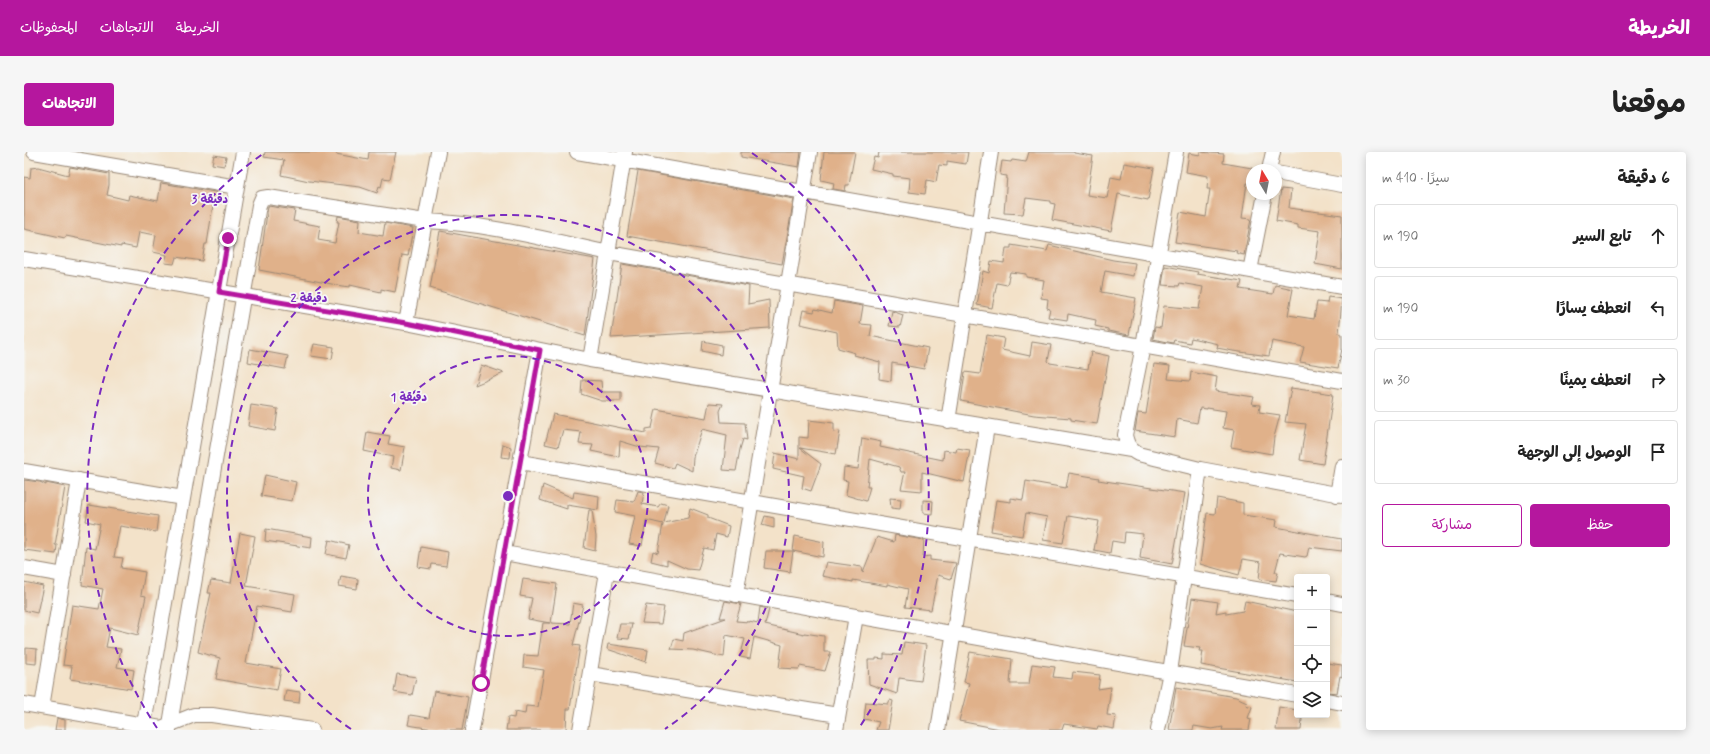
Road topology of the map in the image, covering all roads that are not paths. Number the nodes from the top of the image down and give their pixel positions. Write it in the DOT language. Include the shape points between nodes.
graph roads {
  1 [pos="34,152"];
  2 [pos="243,152"];
  3 [pos="438,152"];
  4 [pos="577,152"];
  5 [pos="810,152"];
  6 [pos="991,152"];
  7 [pos="1176,152"];
  8 [pos="1273,152"];
  9 [pos="624,156"];
  10 [pos="1271,164"];
  11 [pos="1282,174"];
  12 [pos="1342,185"];
  13 [pos="237,187"];
  14 [pos="804,192"];
  15 [pos="1264,200"];
  16 [pos="425,221"];
  17 [pos="980,223"];
  18 [pos="609,253"];
  19 [pos="1158,255"];
  20 [pos="24,259"];
  21 [pos="1250,271"];
  22 [pos="788,284"];
  23 [pos="1342,287"];
  24 [pos="219,292"];
  25 [pos="245,296"];
  26 [pos="965,315"];
  27 [pos="406,323"];
  28 [pos="1143,346"];
  29 [pos="540,350"];
  30 [pos="590,360"];
  31 [pos="1342,381"];
  32 [pos="770,391"];
  33 [pos="948,421"];
  34 [pos="987,427"];
  35 [pos="1131,450"];
  36 [pos="520,462"];
  37 [pos="1342,466"];
  38 [pos="1200,469"];
  39 [pos="24,471"];
  40 [pos="79,480"];
  41 [pos="1340,495"];
  42 [pos="183,498"];
  43 [pos="751,502"];
  44 [pos="969,540"];
  45 [pos="504,553"];
  46 [pos="24,568"];
  47 [pos="607,572"];
  48 [pos="64,575"];
  49 [pos="1184,576"];
  50 [pos="736,595"];
  51 [pos="1294,595"];
  52 [pos="1330,602"];
  53 [pos="1342,604"];
  54 [pos="856,616"];
  55 [pos="954,634"];
  56 [pos="1170,672"];
  57 [pos="590,674"];
  58 [pos="1294,694"];
  59 [pos="1330,701"];
  60 [pos="1342,703"];
  61 [pos="24,704"];
  62 [pos="42,707"];
  63 [pos="838,715"];
  64 [pos="144,728"];
  65 [pos="169,728"];
  66 [pos="312,730"];
  67 [pos="472,730"];
  68 [pos="580,730"];
  69 [pos="836,730"];
  70 [pos="938,730"];
  71 [pos="1158,730"];
  1 -- 13 [label="street"];
  2 -- 13 [label="street"];
  3 -- 16 [label="street"];
  4 -- 9 [label="street"];
  5 -- 14 [label="street"];
  6 -- 17 [label="street"];
  7 -- 19 [label="street"];
  8 -- 10 [label="street"];
  9 -- 14 [label="street"];
  9 -- 18 [label="street"];
  11 -- 12 [label="street"];
  13 -- 24 [label="street"];
  14 -- 17 [label="street"];
  14 -- 22 [label="street"];
  15 -- 21 [label="street"];
  16 -- 18 [label="street" via="458,223"];
  16 -- 25 [label="street" via="262,198"];
  16 -- 27 [label="street"];
  17 -- 19 [label="street"];
  17 -- 26 [label="street"];
  18 -- 22 [label="street"];
  18 -- 30 [label="street"];
  19 -- 21 [label="street"];
  19 -- 28 [label="street"];
  20 -- 24 [label="street"];
  21 -- 23 [label="street"];
  22 -- 26 [label="street"];
  22 -- 32 [label="street"];
  24 -- 25 [label="street"];
  24 -- 42 [label="street"];
  25 -- 27 [label="street"];
  25 -- 65 [label="street" via="229,374"];
  26 -- 28 [label="street"];
  26 -- 33 [label="street"];
  27 -- 29 [label="street"];
  28 -- 31 [label="street"];
  28 -- 35 [label="street" via="1125,434"];
  29 -- 30 [label="street"];
  29 -- 36 [label="street"];
  30 -- 32 [label="street"];
  32 -- 33 [label="street"];
  32 -- 43 [label="street"];
  33 -- 34 [label="street"];
  34 -- 35 [label="street"];
  34 -- 44 [label="street"];
  35 -- 38 [label="street" via="1166,462"];
  36 -- 43 [label="street"];
  36 -- 45 [label="street"];
  37 -- 41 [label="street"];
  38 -- 41 [label="street"];
  38 -- 49 [label="street"];
  39 -- 40 [label="street"];
  40 -- 42 [label="street"];
  40 -- 48 [label="street"];
  42 -- 64 [label="street"];
  43 -- 44 [label="street"];
  43 -- 50 [label="street"];
  44 -- 49 [label="street"];
  44 -- 55 [label="street"];
  45 -- 47 [label="street"];
  45 -- 67 [label="street"];
  46 -- 48 [label="street"];
  47 -- 50 [label="street"];
  47 -- 57 [label="street"];
  48 -- 62 [label="street"];
  49 -- 51 [label="street"];
  49 -- 56 [label="street"];
  50 -- 54 [label="street"];
  52 -- 53 [label="street"];
  54 -- 55 [label="street"];
  54 -- 63 [label="street"];
  55 -- 56 [label="street"];
  55 -- 70 [label="street"];
  56 -- 58 [label="street"];
  56 -- 71 [label="street"];
  57 -- 63 [label="street"];
  57 -- 68 [label="street"];
  59 -- 60 [label="street"];
  61 -- 62 [label="street"];
  62 -- 64 [label="street"];
  63 -- 69 [label="street"];
  64 -- 65 [label="street"];
  65 -- 66 [label="street" via="194,715 212,715"];
}
